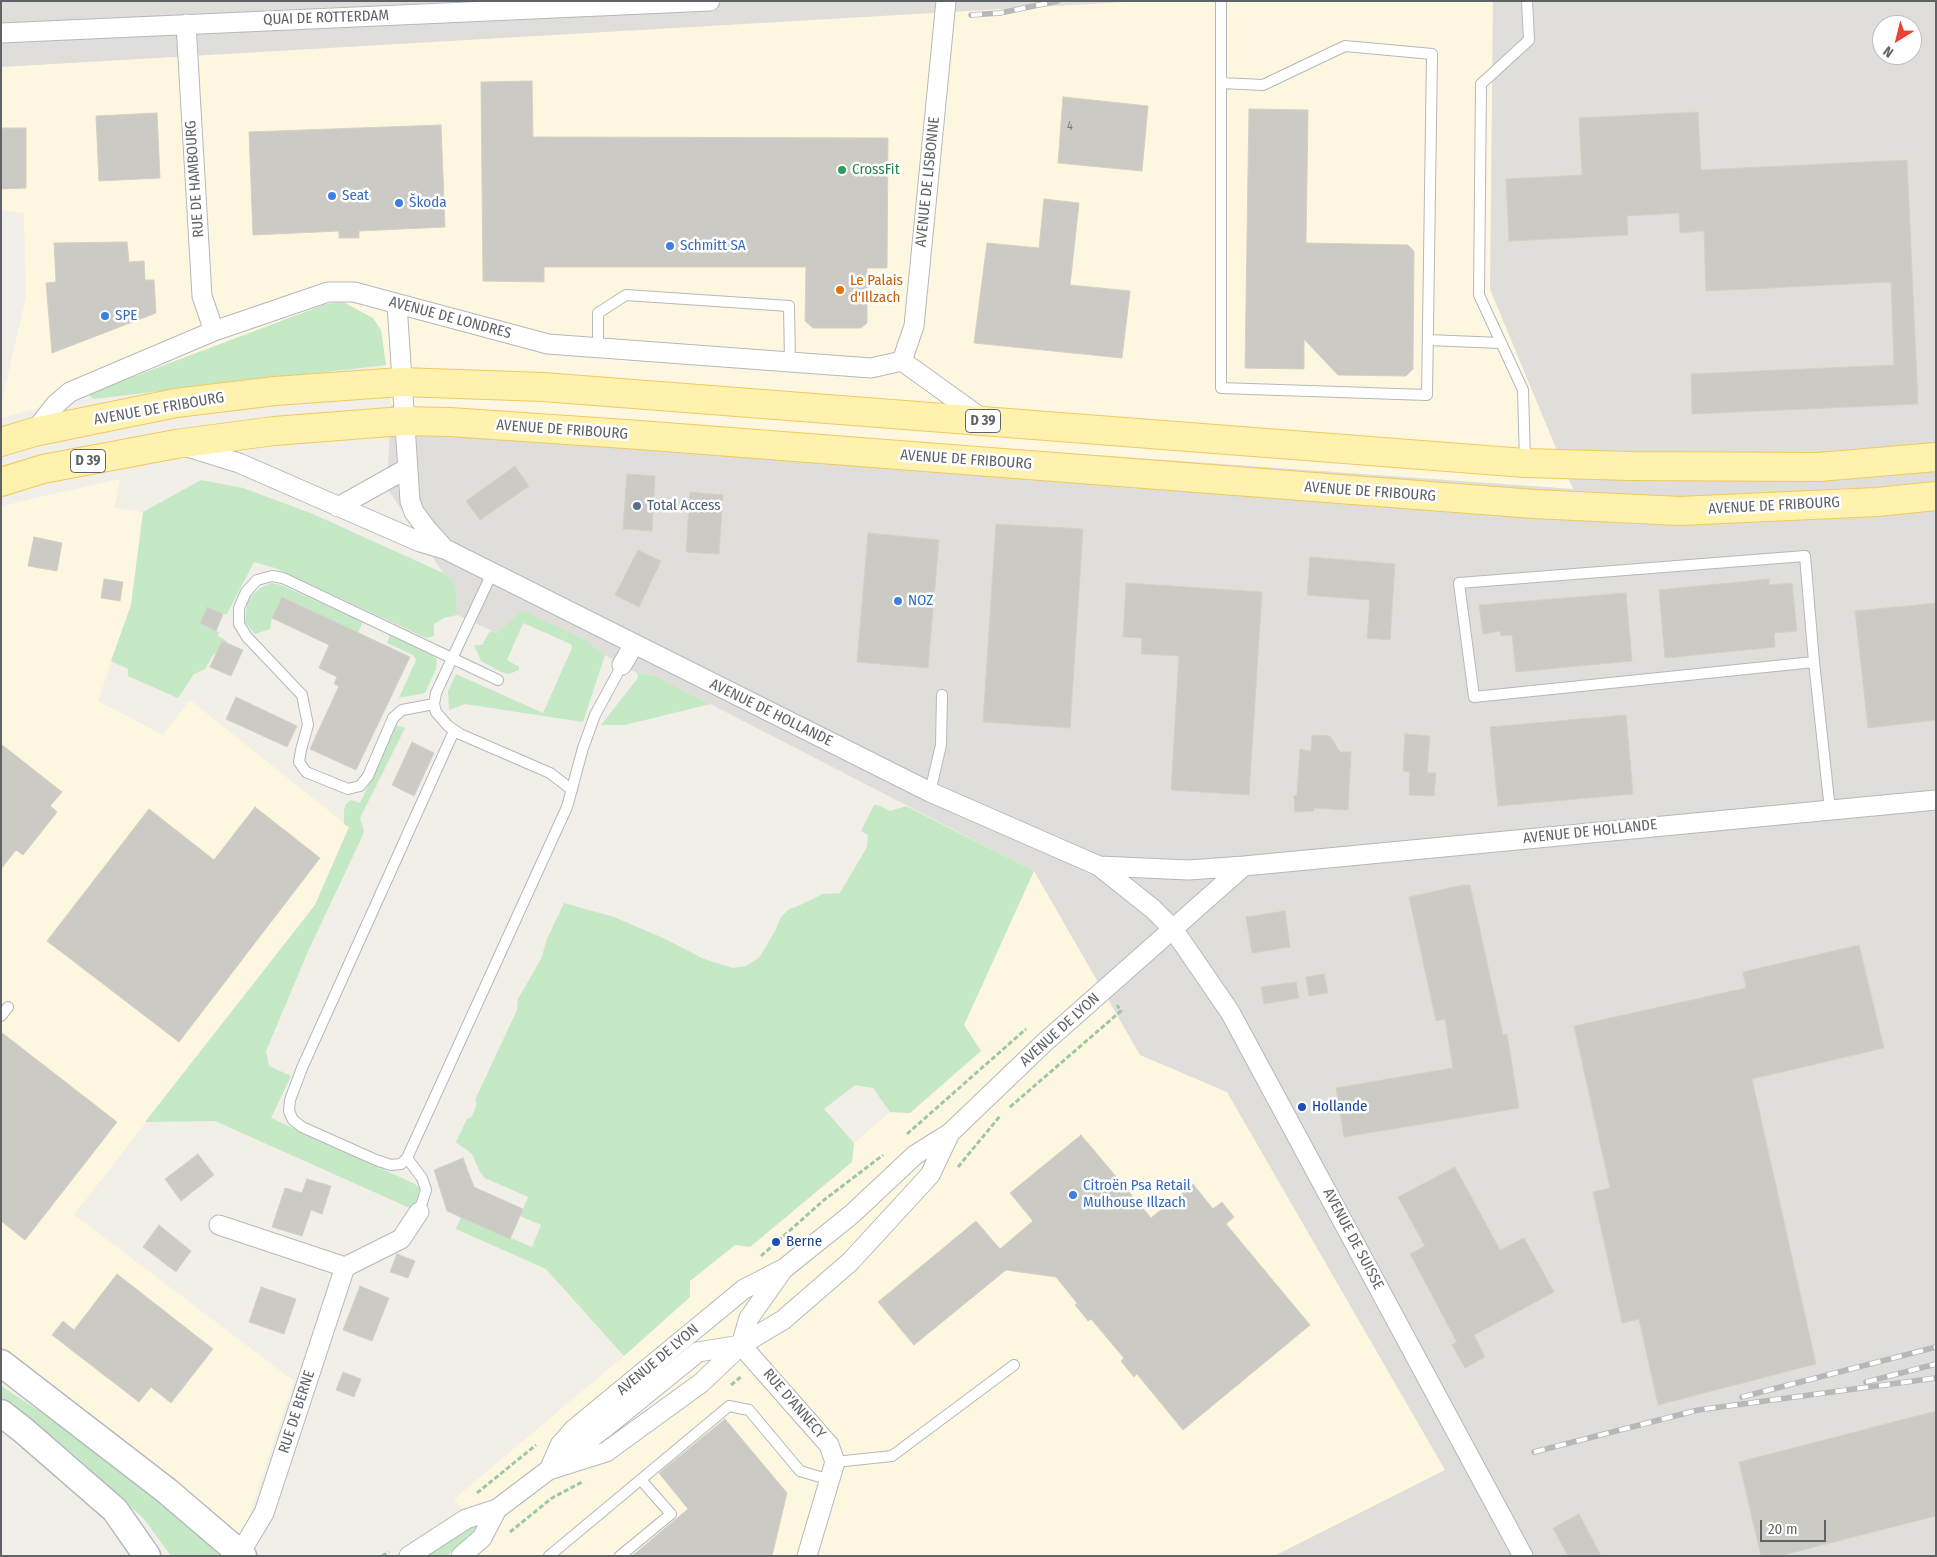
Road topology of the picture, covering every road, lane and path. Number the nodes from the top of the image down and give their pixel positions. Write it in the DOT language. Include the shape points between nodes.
graph roads {
  1 [pos="710,1"];
  2 [pos="946,1"];
  3 [pos="1222,1"];
  4 [pos="1527,1"];
  5 [pos="186,24"];
  6 [pos="1,33"];
  7 [pos="1221,83"];
  8 [pos="396,304"];
  9 [pos="214,331"];
  10 [pos="1428,340"];
  11 [pos="1501,343"];
  12 [pos="598,348"];
  13 [pos="902,361"];
  14 [pos="790,362"];
  15 [pos="401,382"];
  16 [pos="404,421"];
  17 [pos="985,421"];
  18 [pos="34,432"];
  19 [pos="1,442"];
  20 [pos="176,444"];
  21 [pos="1936,457"];
  22 [pos="1526,463"];
  23 [pos="406,469"];
  24 [pos="1,482"];
  25 [pos="1936,496"];
  26 [pos="338,507"];
  27 [pos="447,550"];
  28 [pos="492,573"];
  29 [pos="634,644"];
  30 [pos="453,658"];
  31 [pos="1814,662"];
  32 [pos="622,665"];
  33 [pos="498,680"];
  34 [pos="942,695"];
  35 [pos="434,704"];
  36 [pos="454,730"];
  37 [pos="572,790"];
  38 [pos="930,792"];
  39 [pos="1936,800"];
  40 [pos="1830,810"];
  41 [pos="1099,866"];
  42 [pos="1244,866"];
  43 [pos="1172,929"];
  44 [pos="950,1133"];
  45 [pos="406,1158"];
  46 [pos="419,1212"];
  47 [pos="219,1225"];
  48 [pos="345,1267"];
  49 [pos="784,1268"];
  50 [pos="741,1345"];
  51 [pos="1,1363"];
  52 [pos="1014,1365"];
  53 [pos="1,1371"];
  54 [pos="41,1393"];
  55 [pos="1,1413"];
  56 [pos="549,1470"];
  57 [pos="833,1471"];
  58 [pos="641,1480"];
  59 [pos="497,1509"];
  60 [pos="241,1554"];
  61 [pos="147,1556"];
  62 [pos="409,1556"];
  63 [pos="461,1556"];
  64 [pos="550,1556"];
  65 [pos="620,1556"];
  66 [pos="807,1556"];
  67 [pos="1523,1556"];
  1 -- 5 [label="street, QUAI DE ROTTERDAM"];
  2 -- 13 [label="street, AVENUE DE LISBONNE" via="914,326"];
  3 -- 7 [label="lane"];
  4 -- 11 [label="lane" via="1529,40 1481,84 1480,296"];
  5 -- 6 [label="street, QUAI DE ROTTERDAM"];
  5 -- 9 [label="street, RUE DE HAMBOURG" via="202,296"];
  7 -- 10 [label="lane" via="1263,85 1345,46 1432,54"];
  7 -- 10 [label="lane" via="1221,388 1427,395"];
  8 -- 9 [label="street, AVENUE DE LONDRES" via="354,292 328,292"];
  8 -- 12 [label="street, AVENUE DE LONDRES" via="548,344"];
  8 -- 15 [label="street, AVENUE DE HOLLANDE"];
  9 -- 18 [label="street, AVENUE DE LONDRES" via="70,392"];
  10 -- 11 [label="lane"];
  11 -- 22 [label="lane" via="1523,390"];
  12 -- 14 [label="street, AVENUE DE LONDRES"];
  12 -- 14 [label="lane" via="598,313 626,295 789,306"];
  13 -- 14 [label="street, AVENUE DE LONDRES" via="871,368"];
  13 -- 17 [label="street"];
  15 -- 16 [label="street, AVENUE DE HOLLANDE"];
  15 -- 17 [label="main road, AVENUE DE FRIBOURG / D 39" via="544,387"];
  15 -- 18 [label="main road, AVENUE DE FRIBOURG / D 39" via="275,391 176,403"];
  16 -- 20 [label="main road, AVENUE DE FRIBOURG / D 39"];
  16 -- 23 [label="street, AVENUE DE HOLLANDE"];
  16 -- 25 [label="main road, AVENUE DE FRIBOURG / D 39" via="630,434 1534,504 1680,511 1877,502"];
  17 -- 22 [label="main road, AVENUE DE FRIBOURG / D 39"];
  18 -- 19 [label="main road, AVENUE DE FRIBOURG / D 39"];
  20 -- 24 [label="main road, AVENUE DE FRIBOURG / D 39" via="42,469"];
  20 -- 26 [label="street, AVENUE DE HOLLANDE" via="239,463"];
  21 -- 22 [label="main road, AVENUE DE FRIBOURG / D 39" via="1819,466"];
  23 -- 26 [label="street"];
  23 -- 27 [label="street, AVENUE DE HOLLANDE" via="414,512"];
  26 -- 27 [label="street, AVENUE DE HOLLANDE"];
  27 -- 28 [label="street, AVENUE DE HOLLANDE"];
  28 -- 29 [label="street, AVENUE DE HOLLANDE"];
  28 -- 30 [label="lane"];
  29 -- 32 [label="street"];
  29 -- 38 [label="street, AVENUE DE HOLLANDE"];
  30 -- 33 [label="lane"];
  30 -- 35 [label="lane"];
  30 -- 35 [label="lane" via="283,578 272,576 257,580 246,592 239,608 239,624 246,637 302,695 308,725 299,762 306,772 348,789 360,786 368,776 394,718 402,710"];
  31 -- 31 [label="lane" via="1474,696 1459,583 1805,556"];
  31 -- 40 [label="lane"];
  32 -- 37 [label="lane" via="595,715"];
  34 -- 38 [label="lane" via="941,746"];
  35 -- 36 [label="lane" via="436,712"];
  36 -- 37 [label="lane" via="550,773"];
  36 -- 45 [label="lane" via="290,1100 289,1111 293,1120 302,1127 391,1165 401,1164"];
  37 -- 45 [label="lane" via="567,808"];
  38 -- 41 [label="street, AVENUE DE HOLLANDE"];
  39 -- 40 [label="street, AVENUE DE HOLLANDE"];
  40 -- 42 [label="street, AVENUE DE HOLLANDE"];
  41 -- 42 [label="street, AVENUE DE HOLLANDE" via="1189,870"];
  41 -- 43 [label="street, AVENUE DE HOLLANDE" via="1153,909"];
  42 -- 43 [label="street"];
  43 -- 44 [label="street, AVENUE DE LYON" via="1045,1042"];
  43 -- 67 [label="street, AVENUE DE SUISSE" via="1230,1012"];
  44 -- 49 [label="street, AVENUE DE LYON" via="915,1155 852,1214"];
  44 -- 50 [label="street, AVENUE DE LYON" via="930,1175 850,1262 783,1320"];
  45 -- 46 [label="lane" via="422,1178 426,1190"];
  46 -- 48 [label="street" via="401,1239"];
  47 -- 48 [label="street"];
  48 -- 60 [label="street, RUE DE BERNE" via="264,1513"];
  49 -- 50 [label="street, AVENUE DE LYON" via="749,1318"];
  49 -- 56 [label="street, AVENUE DE LYON" via="744,1289 574,1429 560,1445"];
  50 -- 56 [label="street, AVENUE DE LYON" via="701,1383 606,1452"];
  50 -- 56 [label="street, AVENUE DE LYON" via="698,1352"];
  50 -- 57 [label="street, RUE D'ANNECY" via="829,1445"];
  51 -- 54 [label="main road, RUE DE BERNE"];
  52 -- 57 [label="lane" via="892,1456"];
  53 -- 54 [label="lane"];
  54 -- 60 [label="main road, RUE DE BERNE" via="168,1492"];
  55 -- 61 [label="main road" via="115,1510"];
  56 -- 59 [label="street, AVENUE DE LYON"];
  57 -- 58 [label="lane" via="800,1471 749,1410 729,1406"];
  57 -- 66 [label="street"];
  58 -- 64 [label="lane"];
  58 -- 65 [label="lane" via="671,1514"];
  59 -- 62 [label="street, AVENUE DE LYON" via="466,1519"];
  59 -- 63 [label="street, AVENUE DE LYON" via="482,1538"];
}
